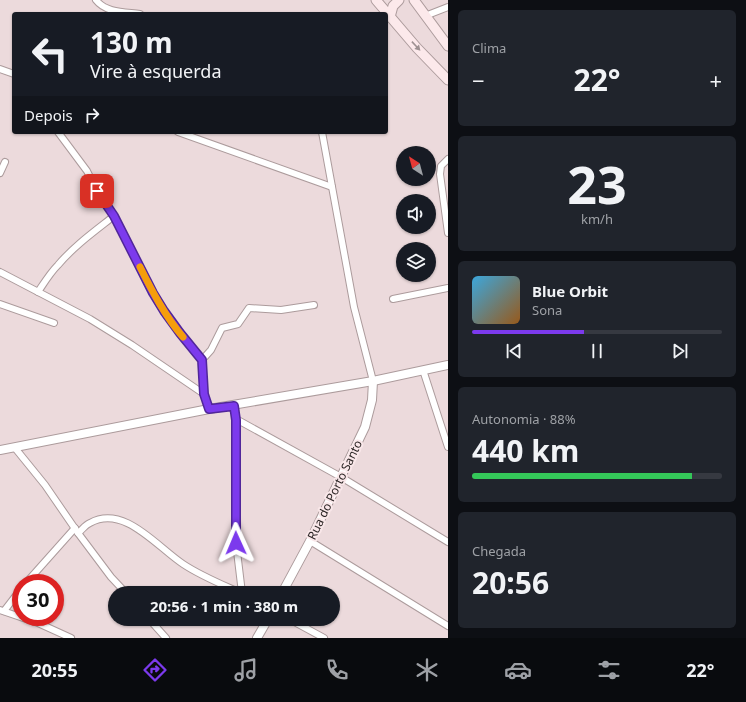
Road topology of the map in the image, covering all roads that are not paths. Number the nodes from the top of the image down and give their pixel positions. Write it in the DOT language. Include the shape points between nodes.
graph roads {
  1 [pos="96,0"];
  2 [pos="376,0"];
  3 [pos="399,0"];
  4 [pos="414,0"];
  5 [pos="448,7"];
  6 [pos="111,12"];
  7 [pos="386,12"];
  8 [pos="388,15"];
  9 [pos="425,16"];
  10 [pos="390,17"];
  11 [pos="448,46"];
  12 [pos="0,69"];
  13 [pos="12,73"];
  14 [pos="448,80"];
  15 [pos="59,134"];
  16 [pos="184,134"];
  17 [pos="322,134"];
  18 [pos="448,159"];
  19 [pos="5,162"];
  20 [pos="0,173"];
  21 [pos="332,187"];
  22 [pos="114,216"];
  23 [pos="448,233"];
  24 [pos="0,272"];
  25 [pos="448,288"];
  26 [pos="38,292"];
  27 [pos="393,299"];
  28 [pos="0,304"];
  29 [pos="314,305"];
  30 [pos="54,323"];
  31 [pos="202,360"];
  32 [pos="448,365"];
  33 [pos="423,370"];
  34 [pos="373,381"];
  35 [pos="204,394"];
  36 [pos="234,406"];
  37 [pos="209,409"];
  38 [pos="236,420"];
  39 [pos="448,447"];
  40 [pos="15,448"];
  41 [pos="0,450"];
  42 [pos="341,477"];
  43 [pos="76,530"];
  44 [pos="310,541"];
  45 [pos="448,542"];
  46 [pos="34,574"];
  47 [pos="119,586"];
  48 [pos="228,586"];
  49 [pos="241,586"];
  50 [pos="286,586"];
  51 [pos="12,599"];
  52 [pos="2,610"];
  53 [pos="155,626"];
  54 [pos="264,626"];
  55 [pos="302,626"];
  56 [pos="448,626"];
  57 [pos="71,638"];
  58 [pos="166,638"];
  59 [pos="257,638"];
  60 [pos="324,638"];
  1 -- 6 [label="street"];
  2 -- 7 [label="main road"];
  3 -- 10 [label="main road" via="392,6"];
  4 -- 9 [label="main road"];
  5 -- 9 [label="street"];
  8 -- 10 [label="main road"];
  9 -- 11 [label="main road"];
  10 -- 14 [label="main road, one-way"];
  12 -- 13 [label="street"];
  15 -- 22 [label="street" via="87,171"];
  16 -- 21 [label="street"];
  17 -- 21 [label="street"];
  18 -- 23 [label="street" via="441,166 440,174"];
  19 -- 20 [label="street"];
  21 -- 34 [label="street" via="354,307"];
  22 -- 26 [label="street" via="57,265"];
  22 -- 31 [label="street" via="164,311"];
  24 -- 26 [label="street"];
  25 -- 27 [label="street"];
  26 -- 35 [label="street" via="126,341"];
  28 -- 30 [label="street"];
  29 -- 31 [label="street" via="281,310 249,308 238,324 222,328 211,350"];
  31 -- 35 [label="street"];
  32 -- 33 [label="street"];
  33 -- 34 [label="street"];
  33 -- 39 [label="street"];
  34 -- 36 [label="street"];
  34 -- 42 [label="street, Rua do Porto Santo" via="369,416"];
  35 -- 37 [label="street"];
  36 -- 37 [label="street"];
  36 -- 38 [label="street"];
  37 -- 40 [label="street"];
  38 -- 42 [label="street"];
  38 -- 49 [label="street" via="236,543"];
  40 -- 41 [label="street"];
  40 -- 43 [label="street"];
  42 -- 44 [label="street, Rua do Porto Santo"];
  42 -- 45 [label="street"];
  43 -- 46 [label="street"];
  43 -- 47 [label="street"];
  43 -- 48 [label="street" via="95,520 117,519 141,530 185,565"];
  44 -- 50 [label="street, Rua do Porto Santo"];
  44 -- 56 [label="street"];
  51 -- 52 [label="street"];
  52 -- 57 [label="street"];
  53 -- 58 [label="street"];
  54 -- 59 [label="street"];
  55 -- 60 [label="street"];
}
